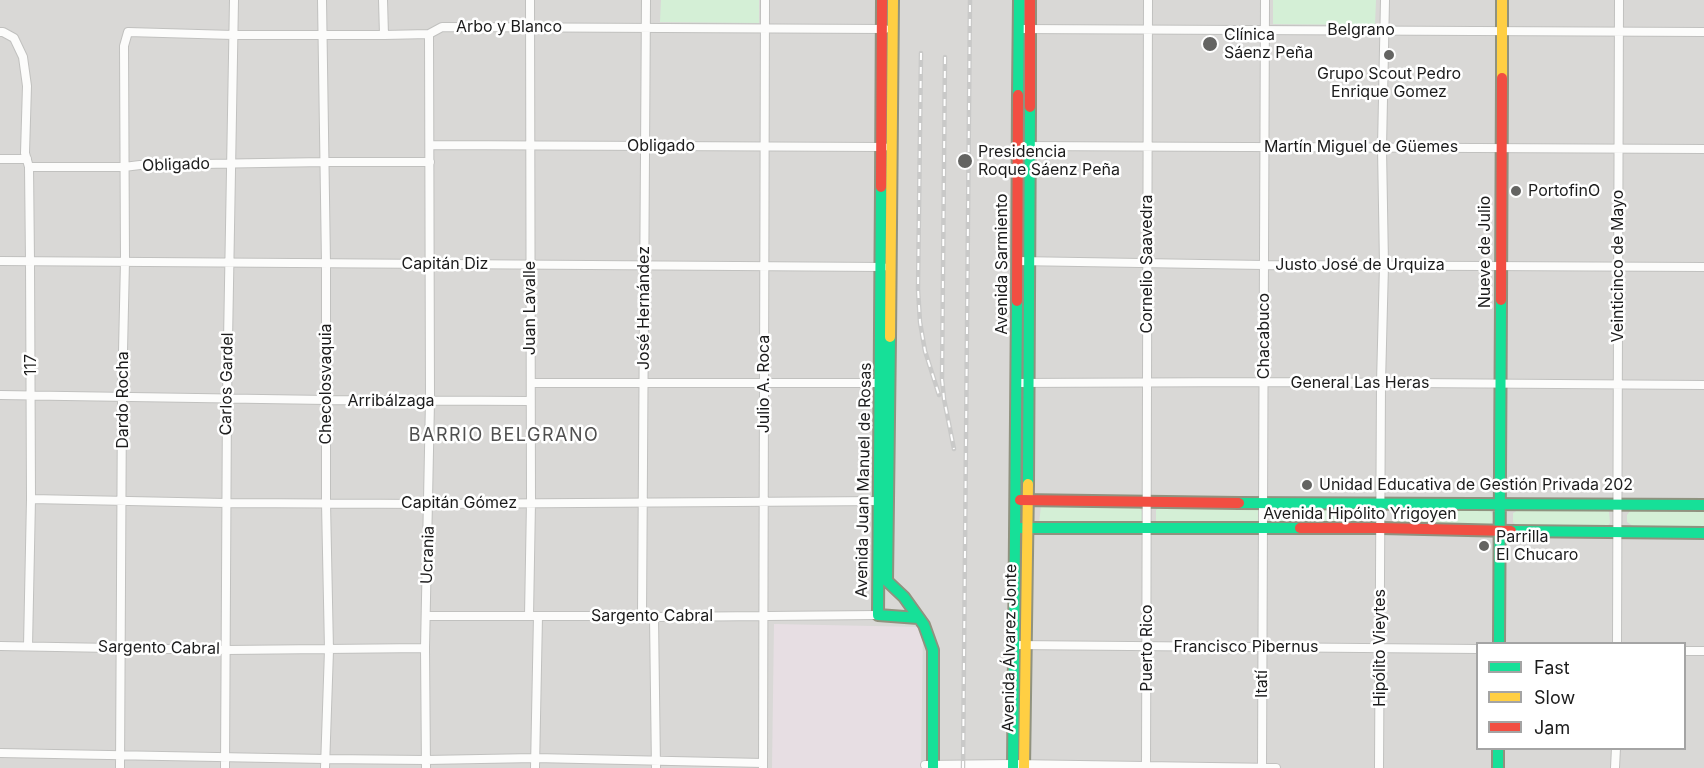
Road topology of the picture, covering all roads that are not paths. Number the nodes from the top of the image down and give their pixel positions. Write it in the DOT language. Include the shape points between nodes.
graph roads {
  1 [pos="234,0"];
  2 [pos="322,0"];
  3 [pos="383,0"];
  4 [pos="531,0"];
  5 [pos="646,0"];
  6 [pos="765,0"];
  7 [pos="882,0"];
  8 [pos="893,0"];
  9 [pos="1019,0"];
  10 [pos="1030,0"];
  11 [pos="1148,0"];
  12 [pos="1265,0"];
  13 [pos="1385,0"];
  14 [pos="1502,0"];
  15 [pos="1619,0"];
  16 [pos="531,27"];
  17 [pos="646,28"];
  18 [pos="765,28"];
  19 [pos="887,29"];
  20 [pos="1148,29"];
  21 [pos="1024,30"];
  22 [pos="1265,30"];
  23 [pos="1384,30"];
  24 [pos="1502,31"];
  25 [pos="1619,31"];
  26 [pos="0,32"];
  27 [pos="128,32"];
  28 [pos="1704,32"];
  29 [pos="429,34"];
  30 [pos="322,35"];
  31 [pos="384,35"];
  32 [pos="233,36"];
  33 [pos="430,146"];
  34 [pos="531,146"];
  35 [pos="645,146"];
  36 [pos="1023,146"];
  37 [pos="765,147"];
  38 [pos="886,147"];
  39 [pos="1147,147"];
  40 [pos="1265,147"];
  41 [pos="1501,147"];
  42 [pos="1382,148"];
  43 [pos="1618,148"];
  44 [pos="1704,149"];
  45 [pos="0,159"];
  46 [pos="27,159"];
  47 [pos="325,162"];
  48 [pos="430,162"];
  49 [pos="230,163"];
  50 [pos="29,167"];
  51 [pos="124,167"];
  52 [pos="0,261"];
  53 [pos="30,261"];
  54 [pos="125,261"];
  55 [pos="1022,261"];
  56 [pos="229,262"];
  57 [pos="326,263"];
  58 [pos="429,263"];
  59 [pos="530,264"];
  60 [pos="1147,264"];
  61 [pos="644,265"];
  62 [pos="1264,265"];
  63 [pos="1384,265"];
  64 [pos="1500,265"];
  65 [pos="764,266"];
  66 [pos="1618,266"];
  67 [pos="885,267"];
  68 [pos="1704,267"];
  69 [pos="1147,382"];
  70 [pos="1264,382"];
  71 [pos="531,383"];
  72 [pos="643,383"];
  73 [pos="764,383"];
  74 [pos="884,383"];
  75 [pos="1016,383"];
  76 [pos="1381,383"];
  77 [pos="1500,383"];
  78 [pos="1028,384"];
  79 [pos="1618,384"];
  80 [pos="1704,385"];
  81 [pos="0,395"];
  82 [pos="31,396"];
  83 [pos="122,396"];
  84 [pos="227,398"];
  85 [pos="327,400"];
  86 [pos="430,401"];
  87 [pos="530,401"];
  88 [pos="31,499"];
  89 [pos="1015,500"];
  90 [pos="1028,500"];
  91 [pos="123,501"];
  92 [pos="642,501"];
  93 [pos="763,501"];
  94 [pos="884,501"];
  95 [pos="531,502"];
  96 [pos="1263,502"];
  97 [pos="226,503"];
  98 [pos="326,503"];
  99 [pos="1146,503"];
  100 [pos="1381,503"];
  101 [pos="429,504"];
  102 [pos="1500,505"];
  103 [pos="1618,505"];
  104 [pos="1704,505"];
  105 [pos="1146,527"];
  106 [pos="1027,528"];
  107 [pos="1263,528"];
  108 [pos="1381,528"];
  109 [pos="1015,529"];
  110 [pos="1500,531"];
  111 [pos="1618,532"];
  112 [pos="1704,533"];
  113 [pos="889,584"];
  114 [pos="878,590"];
  115 [pos="904,597"];
  116 [pos="763,615"];
  117 [pos="878,615"];
  118 [pos="426,616"];
  119 [pos="528,616"];
  120 [pos="538,616"];
  121 [pos="642,616"];
  122 [pos="899,616"];
  123 [pos="654,617"];
  124 [pos="918,618"];
  125 [pos="1499,642"];
  126 [pos="1617,642"];
  127 [pos="1019,645"];
  128 [pos="0,646"];
  129 [pos="28,646"];
  130 [pos="1147,646"];
  131 [pos="1262,647"];
  132 [pos="121,648"];
  133 [pos="425,648"];
  134 [pos="1380,648"];
  135 [pos="1476,649"];
  136 [pos="226,650"];
  137 [pos="329,650"];
  138 [pos="1686,651"];
  139 [pos="1704,651"];
  140 [pos="1498,750"];
  141 [pos="1616,750"];
  142 [pos="0,753"];
  143 [pos="121,756"];
  144 [pos="225,758"];
  145 [pos="535,758"];
  146 [pos="325,764"];
  147 [pos="426,764"];
  148 [pos="656,764"];
  149 [pos="763,765"];
  150 [pos="1018,766"];
  151 [pos="929,767"];
  152 [pos="1146,767"];
  153 [pos="120,768"];
  154 [pos="225,768"];
  155 [pos="535,768"];
  156 [pos="1262,768"];
  157 [pos="1276,768"];
  158 [pos="1379,768"];
  159 [pos="1498,768"];
  160 [pos="1615,768"];
  1 -- 32 [label="street, Carlos Gardel"];
  2 -- 30 [label="street, Checolosvaquia"];
  3 -- 31 [label="street"];
  4 -- 16 [label="street, Juan Lavalle"];
  5 -- 17 [label="street, José Hernández"];
  6 -- 18 [label="street, Julio A. Roca"];
  7 -- 19 [label="main road, Avenida Juan Manuel de Rosas"];
  8 -- 19 [label="main road, Avenida Juan Manuel de Rosas"];
  9 -- 21 [label="main road, Avenida Sarmiento"];
  10 -- 21 [label="main road, Avenida Sarmiento"];
  11 -- 20 [label="street, Cornelio Saavedra"];
  12 -- 22 [label="street, Chacabuco"];
  13 -- 23 [label="street, Hipólito Vieytes"];
  14 -- 24 [label="main road, Nueve de Julio"];
  15 -- 25 [label="street, Veinticinco de Mayo"];
  16 -- 17 [label="street, Arbo y Blanco"];
  16 -- 29 [label="street, Arbo y Blanco" via="442,27"];
  16 -- 34 [label="street, Juan Lavalle"];
  17 -- 18 [label="street, Arbo y Blanco"];
  17 -- 35 [label="street, José Hernández"];
  18 -- 19 [label="street, Arbo y Blanco"];
  18 -- 37 [label="street, Julio A. Roca"];
  19 -- 38 [label="main road, Avenida Juan Manuel de Rosas"];
  20 -- 21 [label="street, Belgrano"];
  20 -- 22 [label="street, Belgrano"];
  20 -- 39 [label="street, Cornelio Saavedra"];
  21 -- 36 [label="main road, Avenida Sarmiento"];
  22 -- 23 [label="street, Belgrano"];
  22 -- 40 [label="street, Chacabuco"];
  23 -- 24 [label="street, Belgrano"];
  23 -- 42 [label="street, Hipólito Vieytes"];
  24 -- 25 [label="street, Belgrano"];
  24 -- 41 [label="main road, Nueve de Julio"];
  25 -- 28 [label="street, Belgrano"];
  25 -- 43 [label="street, Veinticinco de Mayo"];
  26 -- 46 [label="street, 117" via="14,38 23,57"];
  27 -- 32 [label="street, Arbo y Blanco"];
  27 -- 51 [label="street, Dardo Rocha" via="124,46"];
  29 -- 31 [label="street, Arbo y Blanco"];
  29 -- 33 [label="street, Ucrania"];
  30 -- 31 [label="street, Arbo y Blanco"];
  30 -- 32 [label="street, Arbo y Blanco"];
  30 -- 47 [label="street, Checolosvaquia"];
  32 -- 49 [label="street, Carlos Gardel"];
  33 -- 34 [label="street, Obligado"];
  33 -- 48 [label="street, Ucrania"];
  34 -- 35 [label="street, Obligado"];
  34 -- 59 [label="street, Juan Lavalle"];
  35 -- 37 [label="street, Obligado"];
  35 -- 61 [label="street, José Hernández"];
  36 -- 39 [label="street, Martín Miguel de Güemes"];
  36 -- 55 [label="main road, Avenida Sarmiento"];
  37 -- 38 [label="street, Obligado"];
  37 -- 65 [label="street, Julio A. Roca"];
  38 -- 67 [label="main road, Avenida Juan Manuel de Rosas"];
  39 -- 40 [label="street, Martín Miguel de Güemes"];
  39 -- 60 [label="street, Cornelio Saavedra"];
  40 -- 42 [label="street, Martín Miguel de Güemes"];
  40 -- 62 [label="street, Chacabuco"];
  41 -- 42 [label="street, Martín Miguel de Güemes"];
  41 -- 43 [label="street, Martín Miguel de Güemes"];
  41 -- 64 [label="main road, Nueve de Julio"];
  42 -- 63 [label="street, Hipólito Vieytes"];
  43 -- 44 [label="street, Martín Miguel de Güemes"];
  43 -- 66 [label="street, Veinticinco de Mayo"];
  45 -- 46 [label="street"];
  46 -- 50 [label="street, 117"];
  47 -- 48 [label="street, Obligado"];
  47 -- 49 [label="street, Obligado"];
  47 -- 57 [label="street, Checolosvaquia"];
  48 -- 58 [label="street, Ucrania"];
  49 -- 51 [label="street, Obligado"];
  49 -- 56 [label="street, Carlos Gardel"];
  50 -- 51 [label="street, Obligado"];
  50 -- 53 [label="street, 117"];
  51 -- 54 [label="street, Dardo Rocha"];
  52 -- 53 [label="street, Capitán Diz"];
  53 -- 54 [label="street, Capitán Diz"];
  53 -- 82 [label="street, 117"];
  54 -- 56 [label="street, Capitán Diz"];
  54 -- 83 [label="street, Dardo Rocha"];
  55 -- 60 [label="street, Justo José de Urquiza"];
  55 -- 75 [label="main road, Avenida Sarmiento"];
  55 -- 78 [label="main road, Avenida Sarmiento"];
  56 -- 57 [label="street, Capitán Diz"];
  56 -- 84 [label="street, Carlos Gardel"];
  57 -- 58 [label="street, Capitán Diz"];
  57 -- 85 [label="street, Checolosvaquia"];
  58 -- 59 [label="street, Capitán Diz"];
  58 -- 86 [label="street, Ucrania"];
  59 -- 61 [label="street, Capitán Diz"];
  59 -- 71 [label="street, Juan Lavalle"];
  60 -- 62 [label="street, Justo José de Urquiza"];
  60 -- 69 [label="street, Cornelio Saavedra"];
  61 -- 65 [label="street, Capitán Diz"];
  61 -- 72 [label="street, José Hernández"];
  62 -- 63 [label="street, Justo José de Urquiza"];
  62 -- 70 [label="street, Chacabuco"];
  63 -- 64 [label="street, Justo José de Urquiza"];
  63 -- 76 [label="street, Hipólito Vieytes"];
  64 -- 66 [label="street, Justo José de Urquiza"];
  64 -- 77 [label="main road, Nueve de Julio"];
  65 -- 67 [label="street, Capitán Diz"];
  65 -- 73 [label="street, Julio A. Roca"];
  66 -- 68 [label="street, Justo José de Urquiza"];
  66 -- 79 [label="street, Veinticinco de Mayo"];
  67 -- 74 [label="main road, Avenida Juan Manuel de Rosas"];
  69 -- 70 [label="street, General Las Heras"];
  69 -- 78 [label="street, General Las Heras"];
  69 -- 99 [label="street, Cornelio Saavedra"];
  70 -- 76 [label="street, General Las Heras"];
  70 -- 96 [label="street, Chacabuco"];
  71 -- 72 [label="street"];
  71 -- 87 [label="street, Juan Lavalle"];
  72 -- 73 [label="street"];
  72 -- 92 [label="street, José Hernández"];
  73 -- 74 [label="street"];
  73 -- 93 [label="street, Julio A. Roca"];
  74 -- 94 [label="main road, Avenida Juan Manuel de Rosas"];
  75 -- 78 [label="street, General Las Heras"];
  75 -- 89 [label="main road, Avenida Sarmiento"];
  76 -- 77 [label="street, General Las Heras"];
  76 -- 100 [label="street, Hipólito Vieytes"];
  77 -- 79 [label="street, General Las Heras"];
  77 -- 102 [label="main road, Nueve de Julio"];
  78 -- 90 [label="main road, Avenida Sarmiento"];
  79 -- 80 [label="street, General Las Heras"];
  79 -- 103 [label="street, Veinticinco de Mayo"];
  81 -- 82 [label="street, Arribálzaga"];
  82 -- 83 [label="street, Arribálzaga"];
  82 -- 88 [label="street, 117"];
  83 -- 84 [label="street, Arribálzaga"];
  83 -- 91 [label="street, Dardo Rocha"];
  84 -- 85 [label="street, Arribálzaga"];
  84 -- 97 [label="street, Carlos Gardel"];
  85 -- 86 [label="street, Arribálzaga"];
  85 -- 98 [label="street, Checolosvaquia"];
  86 -- 87 [label="street, Arribálzaga"];
  86 -- 101 [label="street, Ucrania"];
  87 -- 95 [label="street, Juan Lavalle"];
  88 -- 91 [label="street, Capitán Gómez"];
  88 -- 129 [label="street, 117"];
  89 -- 90 [label="main road, Avenida Hipólito Yrigoyen"];
  89 -- 109 [label="main road, Avenida Sarmiento"];
  90 -- 99 [label="main road, Avenida Hipólito Yrigoyen"];
  90 -- 106 [label="main road, Avenida Sarmiento"];
  91 -- 97 [label="street, Capitán Gómez"];
  91 -- 132 [label="street, Dardo Rocha"];
  92 -- 93 [label="street, Capitán Gómez"];
  92 -- 95 [label="street, Capitán Gómez"];
  92 -- 121 [label="street, José Hernández"];
  93 -- 94 [label="street, Capitán Gómez"];
  93 -- 116 [label="street, Julio A. Roca"];
  94 -- 113 [label="main road, Avenida Juan Manuel de Rosas"];
  94 -- 114 [label="main road, Avenida Juan Manuel de Rosas"];
  95 -- 101 [label="street, Capitán Gómez"];
  95 -- 119 [label="street, Juan Lavalle"];
  96 -- 99 [label="main road, Avenida Hipólito Yrigoyen"];
  96 -- 100 [label="main road, Avenida Hipólito Yrigoyen"];
  96 -- 107 [label="street, Chacabuco"];
  97 -- 98 [label="street, Capitán Gómez"];
  97 -- 136 [label="street, Carlos Gardel"];
  98 -- 101 [label="street, Capitán Gómez"];
  98 -- 137 [label="street, Checolosvaquia"];
  99 -- 105 [label="street, Cornelio Saavedra"];
  100 -- 102 [label="main road, Avenida Hipólito Yrigoyen"];
  100 -- 108 [label="street, Hipólito Vieytes"];
  101 -- 118 [label="street, Ucrania"];
  102 -- 103 [label="main road, Avenida Hipólito Yrigoyen"];
  102 -- 110 [label="main road, Nueve de Julio"];
  103 -- 104 [label="main road, Avenida Hipólito Yrigoyen"];
  103 -- 111 [label="street, Veinticinco de Mayo"];
  105 -- 106 [label="main road, Avenida Hipólito Yrigoyen"];
  105 -- 107 [label="main road, Avenida Hipólito Yrigoyen"];
  105 -- 130 [label="street, Puerto Rico"];
  106 -- 109 [label="main road, Avenida Hipólito Yrigoyen"];
  106 -- 127 [label="main road, Avenida Álvarez Jonte"];
  107 -- 108 [label="main road, Avenida Hipólito Yrigoyen"];
  107 -- 131 [label="street, Itatí"];
  108 -- 110 [label="main road, Avenida Hipólito Yrigoyen"];
  108 -- 134 [label="street, Hipólito Vieytes"];
  109 -- 127 [label="main road, Avenida Álvarez Jonte"];
  110 -- 111 [label="main road, Avenida Hipólito Yrigoyen"];
  110 -- 125 [label="main road, Nueve de Julio"];
  111 -- 112 [label="main road, Avenida Hipólito Yrigoyen"];
  111 -- 126 [label="street, Veinticinco de Mayo"];
  113 -- 114 [label="main road"];
  113 -- 115 [label="main road, Avenida Juan Manuel de Rosas"];
  114 -- 117 [label="main road, Avenida Juan Manuel de Rosas"];
  115 -- 122 [label="main road" via="905,607"];
  115 -- 124 [label="main road, Avenida Juan Manuel de Rosas"];
  116 -- 117 [label="street, Sargento Cabral"];
  116 -- 123 [label="street, Sargento Cabral"];
  116 -- 149 [label="street, Julio A. Roca"];
  117 -- 122 [label="main road, Avenida Juan Manuel de Rosas"];
  118 -- 119 [label="street, Sargento Cabral"];
  118 -- 133 [label="street, Ucrania"];
  119 -- 120 [label="street, Sargento Cabral"];
  120 -- 121 [label="street, Sargento Cabral"];
  120 -- 145 [label="street"];
  121 -- 123 [label="street, Sargento Cabral"];
  122 -- 124 [label="main road, Avenida Juan Manuel de Rosas"];
  123 -- 148 [label="street"];
  124 -- 151 [label="main road" via="928,632 933,650"];
  127 -- 130 [label="street, Francisco Pibernus"];
  127 -- 150 [label="main road, Avenida Álvarez Jonte"];
  128 -- 129 [label="street, Sargento Cabral"];
  129 -- 132 [label="street, Sargento Cabral"];
  130 -- 131 [label="street, Francisco Pibernus"];
  130 -- 152 [label="street, Puerto Rico"];
  131 -- 134 [label="street, Francisco Pibernus"];
  131 -- 156 [label="street, Itatí"];
  132 -- 136 [label="street, Sargento Cabral"];
  132 -- 143 [label="street, Dardo Rocha"];
  133 -- 137 [label="street, Sargento Cabral"];
  133 -- 147 [label="street, Ucrania"];
  134 -- 135 [label="street, Francisco Pibernus"];
  134 -- 158 [label="street, Hipólito Vieytes"];
  136 -- 137 [label="street, Sargento Cabral"];
  136 -- 144 [label="street, Carlos Gardel"];
  137 -- 146 [label="street, Checolosvaquia"];
  138 -- 139 [label="street"];
  140 -- 159 [label="main road"];
  141 -- 160 [label="street"];
  142 -- 143 [label="street"];
  143 -- 144 [label="street"];
  143 -- 153 [label="street, Dardo Rocha"];
  144 -- 146 [label="street"];
  144 -- 154 [label="street, Carlos Gardel"];
  145 -- 147 [label="street"];
  145 -- 148 [label="street"];
  145 -- 155 [label="street"];
  146 -- 147 [label="street"];
  148 -- 149 [label="street"];
  150 -- 151 [label="street"];
  150 -- 152 [label="street"];
  152 -- 156 [label="street"];
  156 -- 157 [label="street"];
}
